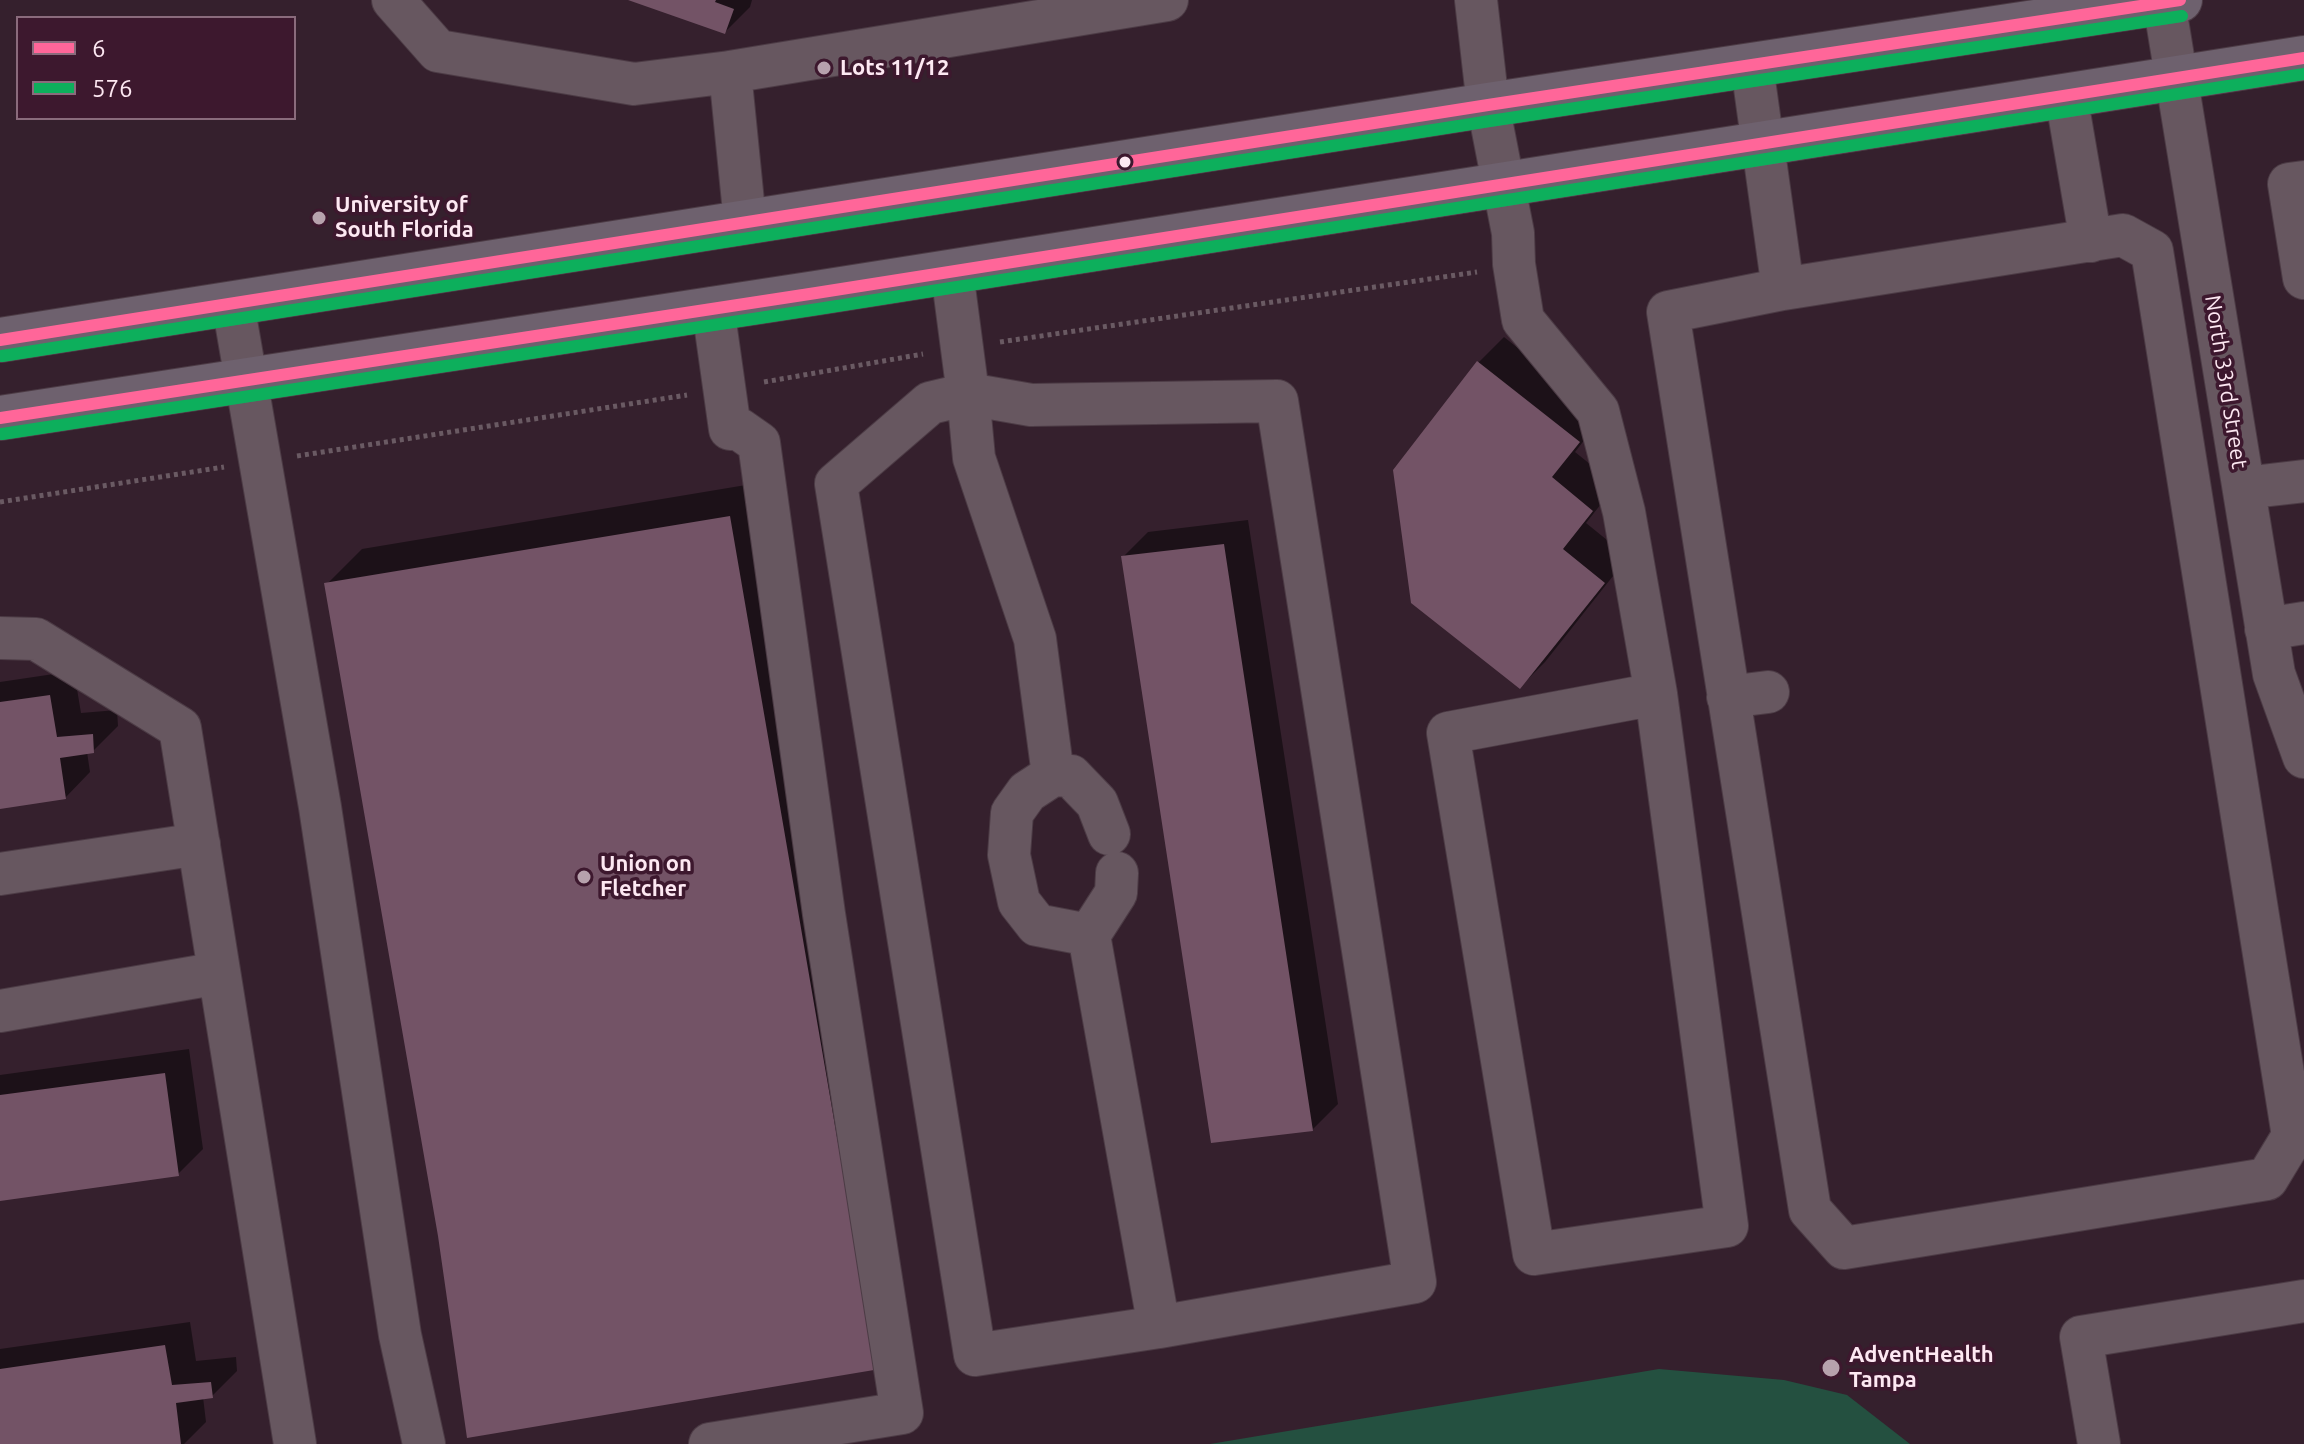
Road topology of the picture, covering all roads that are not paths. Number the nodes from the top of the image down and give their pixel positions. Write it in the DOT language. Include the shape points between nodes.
graph roads {
  1 [pos="393,0"];
  2 [pos="1167,0"];
  3 [pos="1476,0"];
  4 [pos="2172,1"];
  5 [pos="1111,5"];
  6 [pos="2304,58"];
  7 [pos="1752,66"];
  8 [pos="730,72"];
  9 [pos="2177,78"];
  10 [pos="2066,95"];
  11 [pos="1488,105"];
  12 [pos="1762,143"];
  13 [pos="2304,182"];
  14 [pos="1502,184"];
  15 [pos="745,222"];
  16 [pos="2091,241"];
  17 [pos="952,272"];
  18 [pos="2304,278"];
  19 [pos="1783,289"];
  20 [pos="233,304"];
  21 [pos="713,308"];
  22 [pos="0,340"];
  23 [pos="245,379"];
  24 [pos="968,394"];
  25 [pos="0,418"];
  26 [pos="2304,481"];
  27 [pos="2244,488"];
  28 [pos="2285,626"];
  29 [pos="0,638"];
  30 [pos="1656,694"];
  31 [pos="2304,757"];
  32 [pos="1053,775"];
  33 [pos="199,844"];
  34 [pos="0,874"];
  35 [pos="1089,935"];
  36 [pos="219,973"];
  37 [pos="0,1011"];
  38 [pos="2304,1301"];
  39 [pos="1159,1327"];
  40 [pos="295,1444"];
  41 [pos="424,1444"];
  42 [pos="710,1444"];
  43 [pos="2099,1444"];
  1 -- 8 [label="street" via="438,51 634,84"];
  2 -- 5 [label="street"];
  3 -- 11 [label="street"];
  4 -- 7 [label="main road"];
  4 -- 9 [label="street, North 33rd Street"];
  5 -- 8 [label="street"];
  6 -- 9 [label="main road"];
  7 -- 11 [label="main road"];
  7 -- 12 [label="street"];
  8 -- 15 [label="street"];
  9 -- 10 [label="main road"];
  9 -- 27 [label="street, North 33rd Street"];
  10 -- 12 [label="main road"];
  10 -- 16 [label="street"];
  11 -- 14 [label="street"];
  11 -- 15 [label="main road"];
  12 -- 14 [label="main road"];
  12 -- 19 [label="street"];
  13 -- 18 [label="street" via="2289,184"];
  14 -- 17 [label="main road"];
  14 -- 30 [label="street" via="1523,320 1598,411 1624,512"];
  15 -- 20 [label="main road"];
  16 -- 19 [label="street"];
  16 -- 19 [label="street" via="2123,235 2152,251 2226,791 2293,1136 2267,1179 1844,1248 1810,1210 1748,695 1668,312"];
  17 -- 21 [label="main road"];
  17 -- 24 [label="street"];
  20 -- 22 [label="main road"];
  20 -- 23 [label="street"];
  21 -- 23 [label="main road"];
  21 -- 42 [label="street" via="730,429 759,443 824,914 902,1413"];
  23 -- 25 [label="main road"];
  23 -- 41 [label="street" via="320,807 400,1335"];
  24 -- 32 [label="street" via="974,458 1035,639"];
  24 -- 39 [label="street" via="930,403 836,484 975,1355"];
  24 -- 39 [label="street" via="1031,405 1277,401 1415,1282"];
  26 -- 27 [label="street"];
  27 -- 28 [label="street, North 33rd Street"];
  28 -- 31 [label="street, North 33rd Street" via="2274,674"];
  29 -- 33 [label="street" via="36,639 180,728"];
  30 -- 30 [label="street" via="1448,733 1534,1254 1727,1226"];
  32 -- 35 [label="street" via="1071,776 1097,803 1113,854 1116,893"];
  32 -- 35 [label="street" via="1027,792 1012,813 1009,855 1019,902 1037,925"];
  33 -- 34 [label="street"];
  33 -- 36 [label="street"];
  35 -- 39 [label="street"];
  36 -- 37 [label="street"];
  36 -- 40 [label="street"];
  38 -- 43 [label="street" via="2081,1337"];
}
